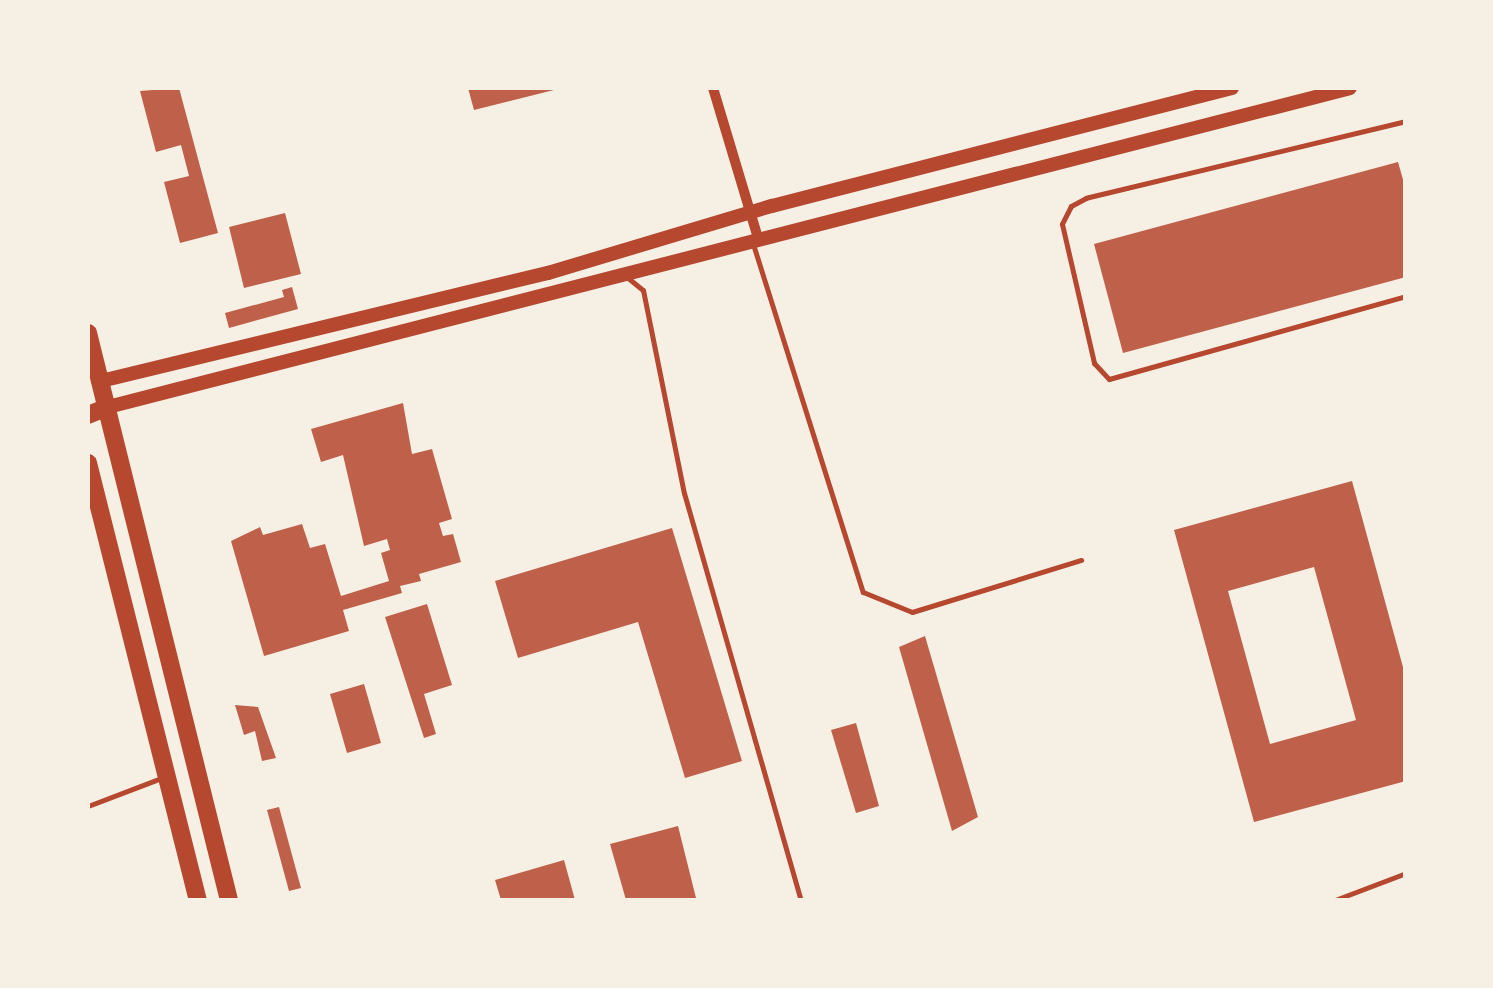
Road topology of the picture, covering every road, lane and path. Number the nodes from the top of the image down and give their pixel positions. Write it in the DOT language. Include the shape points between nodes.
graph roads {
  1 [pos="714,88"];
  2 [pos="1232,88"];
  3 [pos="1350,88"];
  4 [pos="1406,120"];
  5 [pos="751,212"];
  6 [pos="756,242"];
  7 [pos="627,274"];
  8 [pos="1406,296"];
  9 [pos="88,333"];
  10 [pos="94,382"];
  11 [pos="108,407"];
  12 [pos="88,415"];
  13 [pos="88,463"];
  14 [pos="1081,560"];
  15 [pos="170,774"];
  16 [pos="88,806"];
  17 [pos="1406,873"];
  18 [pos="198,900"];
  19 [pos="229,900"];
  20 [pos="801,900"];
  21 [pos="1335,900"];
  1 -- 5 [label="street"];
  2 -- 5 [label="street"];
  3 -- 6 [label="street"];
  4 -- 8 [label="lane" via="1086,198 1071,206 1062,224 1094,363 1109,379"];
  5 -- 6 [label="street"];
  5 -- 10 [label="street" via="548,273"];
  6 -- 7 [label="street"];
  6 -- 14 [label="lane" via="863,592 912,612"];
  7 -- 11 [label="street"];
  7 -- 20 [label="lane" via="643,290 684,493"];
  9 -- 10 [label="main road"];
  10 -- 11 [label="main road"];
  11 -- 12 [label="main road"];
  11 -- 19 [label="main road"];
  13 -- 15 [label="main road"];
  15 -- 16 [label="lane"];
  15 -- 18 [label="main road"];
  17 -- 21 [label="lane"];
}
